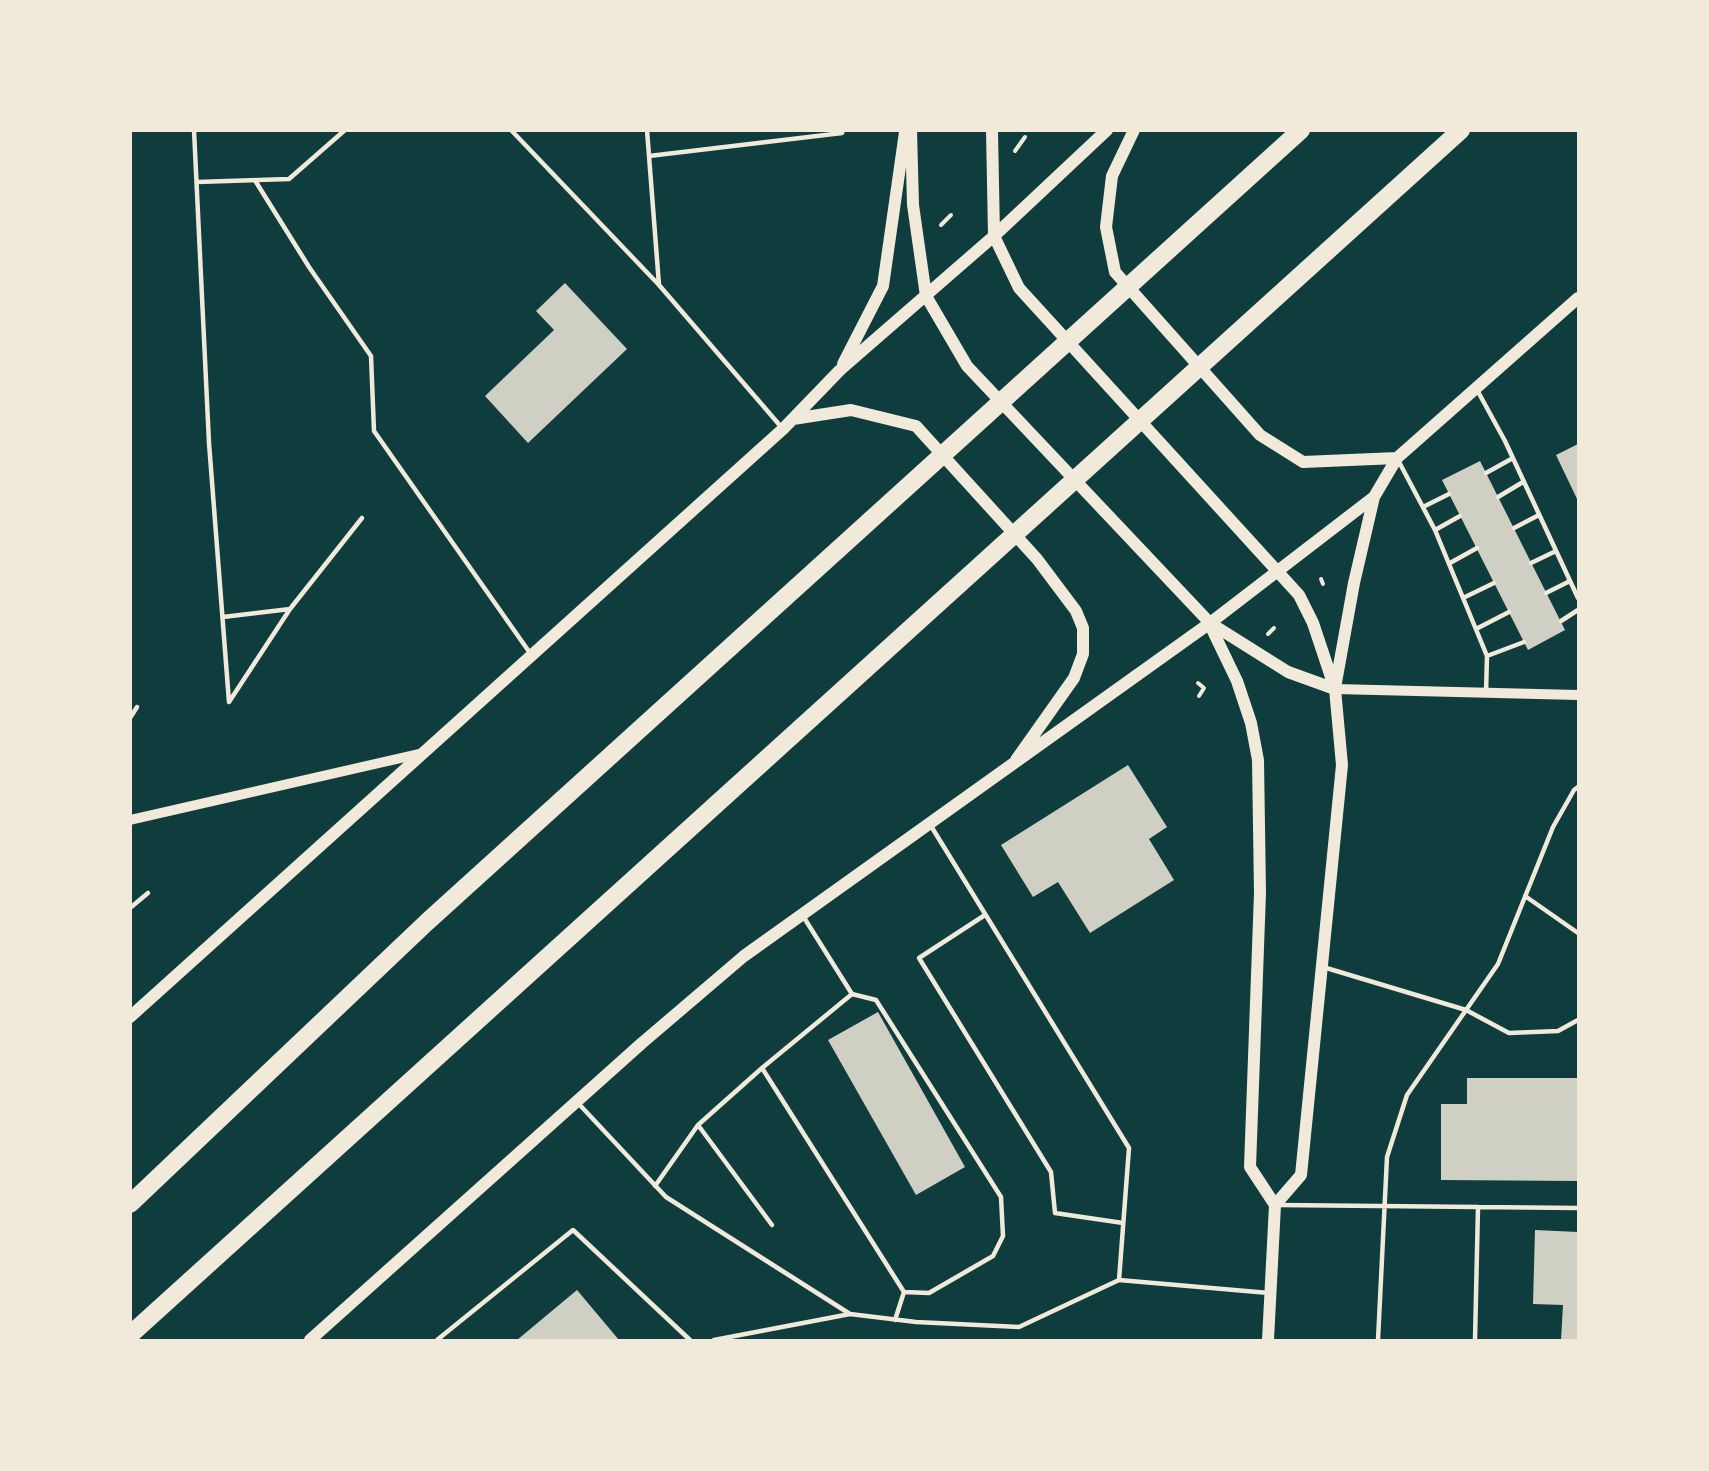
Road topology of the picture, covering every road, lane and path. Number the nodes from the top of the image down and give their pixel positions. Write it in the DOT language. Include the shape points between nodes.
graph roads {
  1 [pos="194,130"];
  2 [pos="345,130"];
  3 [pos="511,130"];
  4 [pos="647,130"];
  5 [pos="843,130"];
  6 [pos="905,130"];
  7 [pos="911,130"];
  8 [pos="992,130"];
  9 [pos="1107,130"];
  10 [pos="1134,130"];
  11 [pos="1301,130"];
  12 [pos="1461,130"];
  13 [pos="649,156"];
  14 [pos="196,182"];
  15 [pos="256,182"];
  16 [pos="951,215"];
  17 [pos="942,225"];
  18 [pos="994,236"];
  19 [pos="658,285"];
  20 [pos="926,296"];
  21 [pos="1578,298"];
  22 [pos="840,370"];
  23 [pos="1476,388"];
  24 [pos="793,419"];
  25 [pos="783,429"];
  26 [pos="1397,458"];
  27 [pos="1513,458"];
  28 [pos="1486,472"];
  29 [pos="1523,482"];
  30 [pos="1449,494"];
  31 [pos="1498,496"];
  32 [pos="1374,497"];
  33 [pos="1423,507"];
  34 [pos="1539,515"];
  35 [pos="1460,516"];
  36 [pos="362,518"];
  37 [pos="1514,528"];
  38 [pos="1435,530"];
  39 [pos="1477,548"];
  40 [pos="1556,551"];
  41 [pos="1450,563"];
  42 [pos="1531,563"];
  43 [pos="1277,572"];
  44 [pos="1570,581"];
  45 [pos="1494,582"];
  46 [pos="1546,593"];
  47 [pos="1578,597"];
  48 [pos="1463,598"];
  49 [pos="290,609"];
  50 [pos="1578,610"];
  51 [pos="1509,612"];
  52 [pos="223,617"];
  53 [pos="1561,621"];
  54 [pos="1210,624"];
  55 [pos="1476,629"];
  56 [pos="1524,642"];
  57 [pos="532,655"];
  58 [pos="1487,656"];
  59 [pos="1198,683"];
  60 [pos="1210,683"];
  61 [pos="1204,688"];
  62 [pos="1335,689"];
  63 [pos="1486,693"];
  64 [pos="1578,695"];
  65 [pos="1199,696"];
  66 [pos="137,707"];
  67 [pos="130,718"];
  68 [pos="424,753"];
  69 [pos="1010,768"];
  70 [pos="1578,788"];
  71 [pos="130,820"];
  72 [pos="930,824"];
  73 [pos="148,893"];
  74 [pos="1525,896"];
  75 [pos="130,908"];
  76 [pos="802,915"];
  77 [pos="985,915"];
  78 [pos="1578,933"];
  79 [pos="1322,966"];
  80 [pos="852,994"];
  81 [pos="1466,1010"];
  82 [pos="130,1017"];
  83 [pos="1578,1020"];
  84 [pos="762,1068"];
  85 [pos="577,1102"];
  86 [pos="698,1125"];
  87 [pos="655,1186"];
  88 [pos="131,1203"];
  89 [pos="1275,1205"];
  90 [pos="1384,1206"];
  91 [pos="1479,1207"];
  92 [pos="1578,1208"];
  93 [pos="1123,1223"];
  94 [pos="772,1225"];
  95 [pos="1119,1280"];
  96 [pos="904,1292"];
  97 [pos="1270,1293"];
  98 [pos="168,1301"];
  99 [pos="850,1314"];
  100 [pos="895,1320"];
  101 [pos="130,1335"];
  102 [pos="135,1341"];
  103 [pos="310,1341"];
  104 [pos="437,1341"];
  105 [pos="690,1341"];
  106 [pos="714,1341"];
  107 [pos="1268,1341"];
  108 [pos="1378,1341"];
  109 [pos="1475,1341"];
  1 -- 14 [label="lane"];
  2 -- 15 [label="lane" via="289,179"];
  3 -- 19 [label="lane"];
  4 -- 13 [label="lane"];
  5 -- 13 [label="lane"];
  6 -- 22 [label="main road" via="883,286"];
  7 -- 20 [label="main road" via="913,205"];
  8 -- 18 [label="main road"];
  9 -- 18 [label="main road"];
  10 -- 26 [label="main road" via="1112,176 1106,227 1115,272 1260,435 1303,462"];
  11 -- 88 [label="highway" via="427,922"];
  12 -- 98 [label="highway"];
  13 -- 19 [label="lane"];
  14 -- 15 [label="lane"];
  14 -- 52 [label="lane" via="209,443"];
  15 -- 57 [label="lane" via="371,356 374,431"];
  16 -- 17 [label="path"];
  18 -- 20 [label="main road"];
  18 -- 43 [label="main road" via="1019,288"];
  19 -- 25 [label="lane"];
  20 -- 22 [label="main road"];
  20 -- 54 [label="main road" via="967,366"];
  21 -- 23 [label="main road"];
  22 -- 24 [label="main road"];
  23 -- 26 [label="main road"];
  23 -- 27 [label="lane"];
  24 -- 25 [label="main road"];
  24 -- 69 [label="main road" via="851,410 916,426 1037,559 1076,611 1083,628 1083,654 1074,678"];
  25 -- 57 [label="main road"];
  26 -- 32 [label="main road"];
  26 -- 33 [label="lane"];
  27 -- 28 [label="lane"];
  27 -- 29 [label="lane"];
  29 -- 31 [label="lane"];
  29 -- 34 [label="lane"];
  30 -- 33 [label="lane"];
  32 -- 43 [label="main road"];
  32 -- 62 [label="main road"];
  33 -- 38 [label="lane"];
  34 -- 37 [label="lane"];
  34 -- 40 [label="lane"];
  35 -- 38 [label="lane"];
  36 -- 49 [label="lane"];
  38 -- 41 [label="lane"];
  39 -- 41 [label="lane"];
  40 -- 42 [label="lane"];
  40 -- 44 [label="lane"];
  41 -- 48 [label="lane"];
  43 -- 54 [label="main road"];
  43 -- 62 [label="main road" via="1299,595 1313,623"];
  44 -- 46 [label="lane"];
  44 -- 47 [label="lane"];
  45 -- 48 [label="lane"];
  48 -- 55 [label="lane"];
  49 -- 52 [label="lane"];
  49 -- 52 [label="lane" via="229,702"];
  50 -- 53 [label="lane"];
  51 -- 55 [label="lane"];
  54 -- 62 [label="main road" via="1288,672"];
  54 -- 69 [label="main road"];
  54 -- 89 [label="main road" via="1237,681 1258,760 1260,893 1250,1167"];
  55 -- 58 [label="lane"];
  56 -- 58 [label="lane"];
  57 -- 68 [label="main road"];
  58 -- 63 [label="lane"];
  59 -- 61 [label="path"];
  60 -- 61 [label="path"];
  61 -- 65 [label="path"];
  62 -- 63 [label="street"];
  62 -- 79 [label="main road" via="1342,765"];
  63 -- 64 [label="street"];
  66 -- 67 [label="lane"];
  68 -- 71 [label="street"];
  68 -- 82 [label="main road"];
  69 -- 72 [label="main road"];
  70 -- 74 [label="lane" via="1553,827"];
  72 -- 76 [label="main road"];
  72 -- 77 [label="lane"];
  73 -- 75 [label="lane"];
  74 -- 78 [label="lane"];
  74 -- 81 [label="lane" via="1498,964"];
  76 -- 80 [label="lane"];
  76 -- 85 [label="main road" via="744,956"];
  77 -- 93 [label="lane" via="1129,1148"];
  77 -- 93 [label="lane" via="919,957 1050,1172 1055,1212"];
  79 -- 81 [label="lane"];
  79 -- 89 [label="main road" via="1301,1175"];
  80 -- 84 [label="lane"];
  80 -- 96 [label="lane" via="876,1000 1001,1197 1003,1236 993,1256 929,1293"];
  81 -- 83 [label="lane" via="1509,1034 1558,1031"];
  81 -- 90 [label="lane" via="1407,1095 1387,1157"];
  84 -- 86 [label="lane"];
  84 -- 96 [label="lane"];
  85 -- 87 [label="lane"];
  85 -- 103 [label="main road"];
  86 -- 87 [label="lane"];
  86 -- 94 [label="lane"];
  87 -- 99 [label="lane" via="666,1197"];
  89 -- 90 [label="lane"];
  89 -- 97 [label="main road"];
  90 -- 91 [label="lane"];
  90 -- 108 [label="lane"];
  91 -- 92 [label="lane"];
  91 -- 109 [label="lane"];
  93 -- 95 [label="lane"];
  95 -- 97 [label="lane"];
  95 -- 100 [label="lane" via="1019,1327"];
  96 -- 100 [label="lane"];
  97 -- 107 [label="main road"];
  98 -- 101 [label="highway"];
  98 -- 102 [label="highway"];
  99 -- 100 [label="lane"];
  99 -- 106 [label="lane"];
  104 -- 105 [label="lane" via="573,1230"];
}
